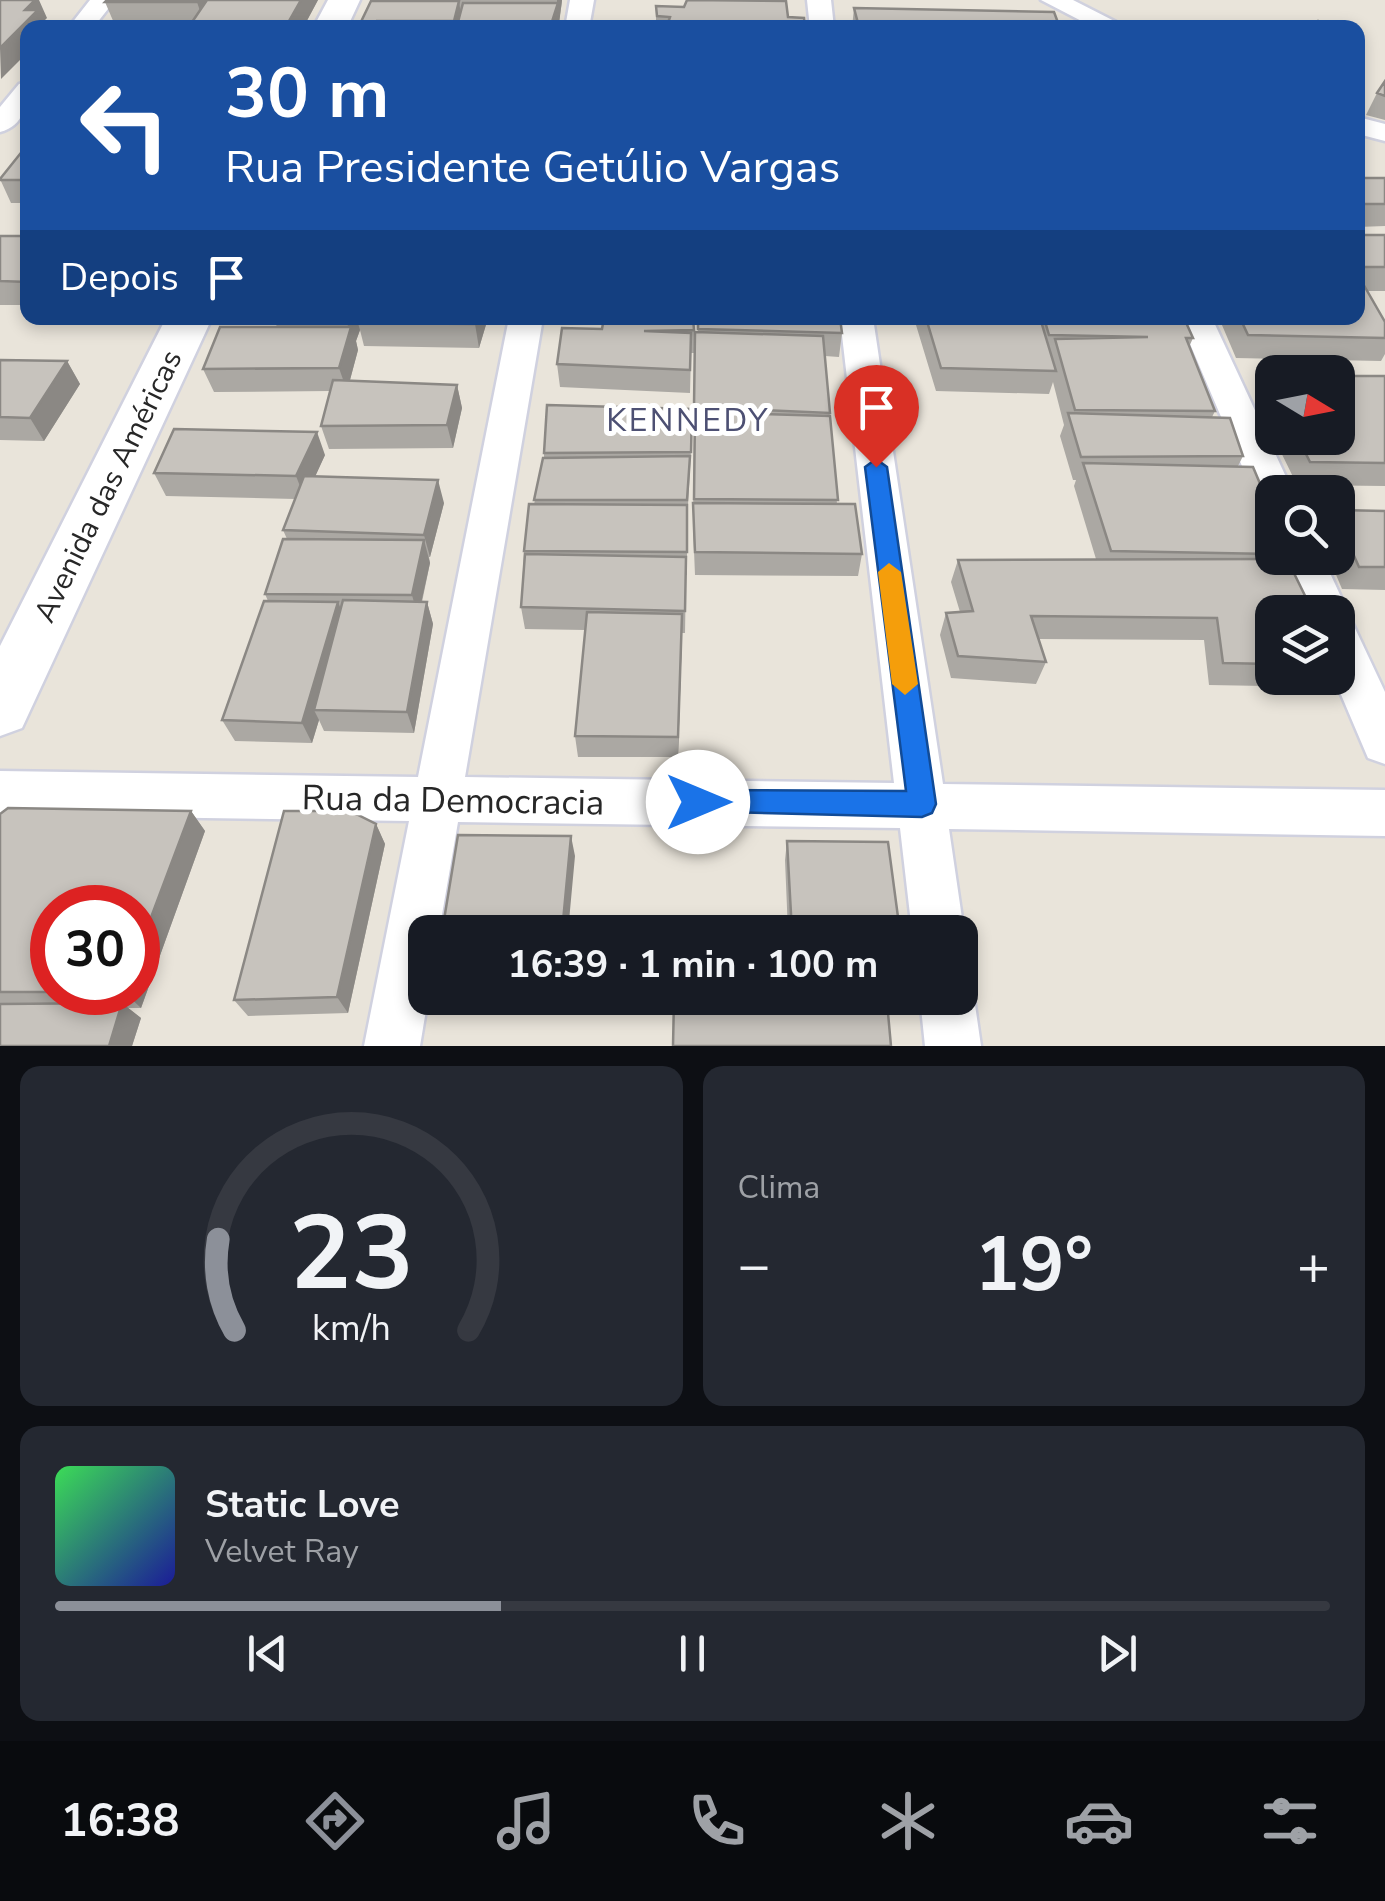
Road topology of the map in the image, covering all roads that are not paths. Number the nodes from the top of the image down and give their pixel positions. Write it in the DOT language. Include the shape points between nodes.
graph roads {
  1 [pos="103,0"];
  2 [pos="1052,0"];
  3 [pos="87,20"];
  4 [pos="1098,20"];
  5 [pos="19,94"];
  6 [pos="0,124"];
  7 [pos="186,325"];
  8 [pos="525,325"];
  9 [pos="858,325"];
  10 [pos="1199,325"];
  11 [pos="1265,475"];
  12 [pos="1355,675"];
  13 [pos="0,708"];
  14 [pos="1385,743"];
  15 [pos="0,794"];
  16 [pos="437,800"];
  17 [pos="922,804"];
  18 [pos="1385,813"];
  19 [pos="936,915"];
  20 [pos="948,1015"];
  21 [pos="392,1046"];
  22 [pos="953,1046"];
  1 -- 3 [label="street"];
  2 -- 4 [label="street"];
  5 -- 6 [label="street"];
  7 -- 13 [label="main road, Avenida das Américas"];
  8 -- 16 [label="street"];
  9 -- 17 [label="street"];
  10 -- 11 [label="street"];
  12 -- 14 [label="street"];
  15 -- 16 [label="street, Rua da Democracia"];
  16 -- 17 [label="street, Rua da Democracia"];
  16 -- 21 [label="street"];
  17 -- 18 [label="street, Rua da Democracia"];
  17 -- 19 [label="street"];
  20 -- 22 [label="street"];
}
